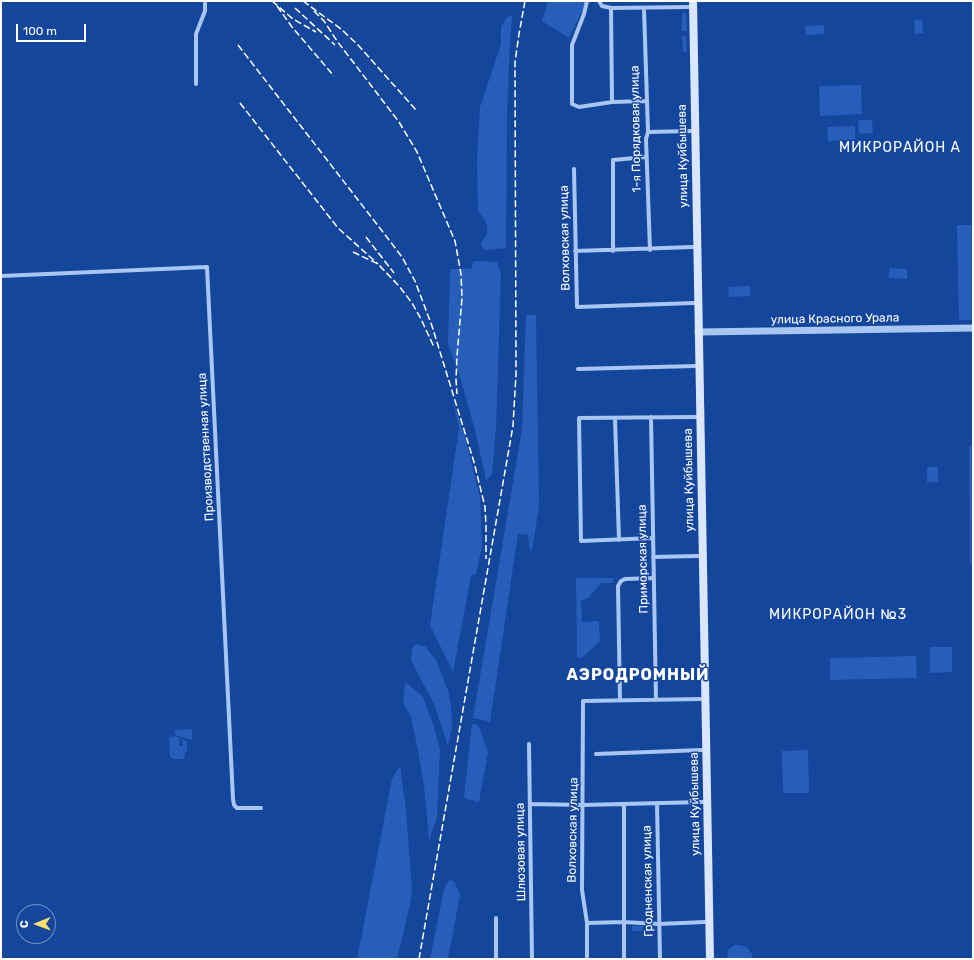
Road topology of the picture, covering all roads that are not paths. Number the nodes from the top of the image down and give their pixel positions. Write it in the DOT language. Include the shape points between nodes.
graph roads {
  1 [pos="205,1"];
  2 [pos="587,1"];
  3 [pos="599,1"];
  4 [pos="690,3"];
  5 [pos="611,8"];
  6 [pos="644,9"];
  7 [pos="196,84"];
  8 [pos="646,101"];
  9 [pos="612,102"];
  10 [pos="693,130"];
  11 [pos="648,132"];
  12 [pos="646,157"];
  13 [pos="574,169"];
  14 [pos="695,247"];
  15 [pos="650,250"];
  16 [pos="575,251"];
  17 [pos="613,251"];
  18 [pos="1,276"];
  19 [pos="694,303"];
  20 [pos="973,328"];
  21 [pos="696,332"];
  22 [pos="695,366"];
  23 [pos="578,369"];
  24 [pos="698,416"];
  25 [pos="651,417"];
  26 [pos="615,418"];
  27 [pos="653,538"];
  28 [pos="618,540"];
  29 [pos="700,556"];
  30 [pos="653,557"];
  31 [pos="654,578"];
  32 [pos="703,699"];
  33 [pos="620,700"];
  34 [pos="656,700"];
  35 [pos="529,744"];
  36 [pos="704,750"];
  37 [pos="596,754"];
  38 [pos="705,802"];
  39 [pos="657,803"];
  40 [pos="530,804"];
  41 [pos="624,804"];
  42 [pos="583,805"];
  43 [pos="260,808"];
  44 [pos="496,918"];
  45 [pos="623,922"];
  46 [pos="707,922"];
  47 [pos="587,923"];
  48 [pos="659,924"];
  49 [pos="496,959"];
  50 [pos="532,959"];
  51 [pos="587,959"];
  52 [pos="624,959"];
  53 [pos="660,959"];
  54 [pos="705,959"];
  55 [pos="710,959"];
  1 -- 7 [label="street" via="205,11 196,34"];
  2 -- 9 [label="street" via="572,45 572,104 579,108"];
  3 -- 5 [label="street" via="602,6"];
  4 -- 6 [label="street"];
  4 -- 10 [label="main road, улица Куйбышева"];
  5 -- 6 [label="street"];
  5 -- 9 [label="street"];
  6 -- 8 [label="street, 1-я Порядковая улица"];
  8 -- 9 [label="street"];
  8 -- 11 [label="street, 1-я Порядковая улица"];
  10 -- 11 [label="street"];
  10 -- 14 [label="main road, улица Куйбышева"];
  11 -- 12 [label="street, 1-я Порядковая улица"];
  12 -- 15 [label="street, 1-я Порядковая улица"];
  12 -- 17 [label="street" via="613,160"];
  13 -- 16 [label="street, Волховская улица"];
  14 -- 15 [label="street"];
  14 -- 19 [label="main road, улица Куйбышева"];
  14 -- 21 [label="main road, улица Куйбышева"];
  15 -- 17 [label="street"];
  16 -- 17 [label="street"];
  16 -- 19 [label="street, Волховская улица" via="577,307"];
  18 -- 43 [label="street, Производственная улица" via="208,267 233,799 237,808"];
  19 -- 21 [label="main road, улица Куйбышева"];
  20 -- 21 [label="street, улица Красного Урала"];
  21 -- 22 [label="main road, улица Куйбышева"];
  21 -- 24 [label="main road, улица Куйбышева"];
  22 -- 23 [label="street"];
  22 -- 24 [label="main road, улица Куйбышева"];
  24 -- 25 [label="street"];
  24 -- 29 [label="main road, улица Куйбышева"];
  25 -- 26 [label="street"];
  25 -- 27 [label="street, Приморская улица"];
  26 -- 28 [label="street"];
  26 -- 28 [label="street" via="578,418 581,541"];
  27 -- 28 [label="street"];
  27 -- 30 [label="street, Приморская улица"];
  29 -- 30 [label="street"];
  29 -- 32 [label="main road, улица Куйбышева"];
  30 -- 31 [label="street, Приморская улица"];
  31 -- 33 [label="street" via="625,579 618,586"];
  31 -- 34 [label="street, Приморская улица"];
  32 -- 34 [label="street"];
  32 -- 36 [label="main road, улица Куйбышева"];
  33 -- 34 [label="street"];
  33 -- 42 [label="street, Волховская улица" via="583,701"];
  35 -- 40 [label="street, Шлюзовая улица"];
  36 -- 37 [label="street"];
  36 -- 38 [label="main road, улица Куйбышева"];
  38 -- 39 [label="street"];
  38 -- 46 [label="main road, улица Куйбышева"];
  39 -- 41 [label="street"];
  39 -- 48 [label="street, Гродненская улица"];
  40 -- 42 [label="street"];
  40 -- 50 [label="street, Шлюзовая улица"];
  41 -- 42 [label="street"];
  41 -- 45 [label="street"];
  42 -- 47 [label="street, Волховская улица" via="582,890"];
  44 -- 49 [label="street"];
  45 -- 47 [label="street"];
  45 -- 48 [label="street"];
  45 -- 52 [label="street"];
  46 -- 48 [label="street"];
  46 -- 54 [label="main road, улица Куйбышева"];
  46 -- 55 [label="main road, улица Куйбышева"];
  47 -- 51 [label="street, Волховская улица"];
  48 -- 53 [label="street, Гродненская улица"];
}
